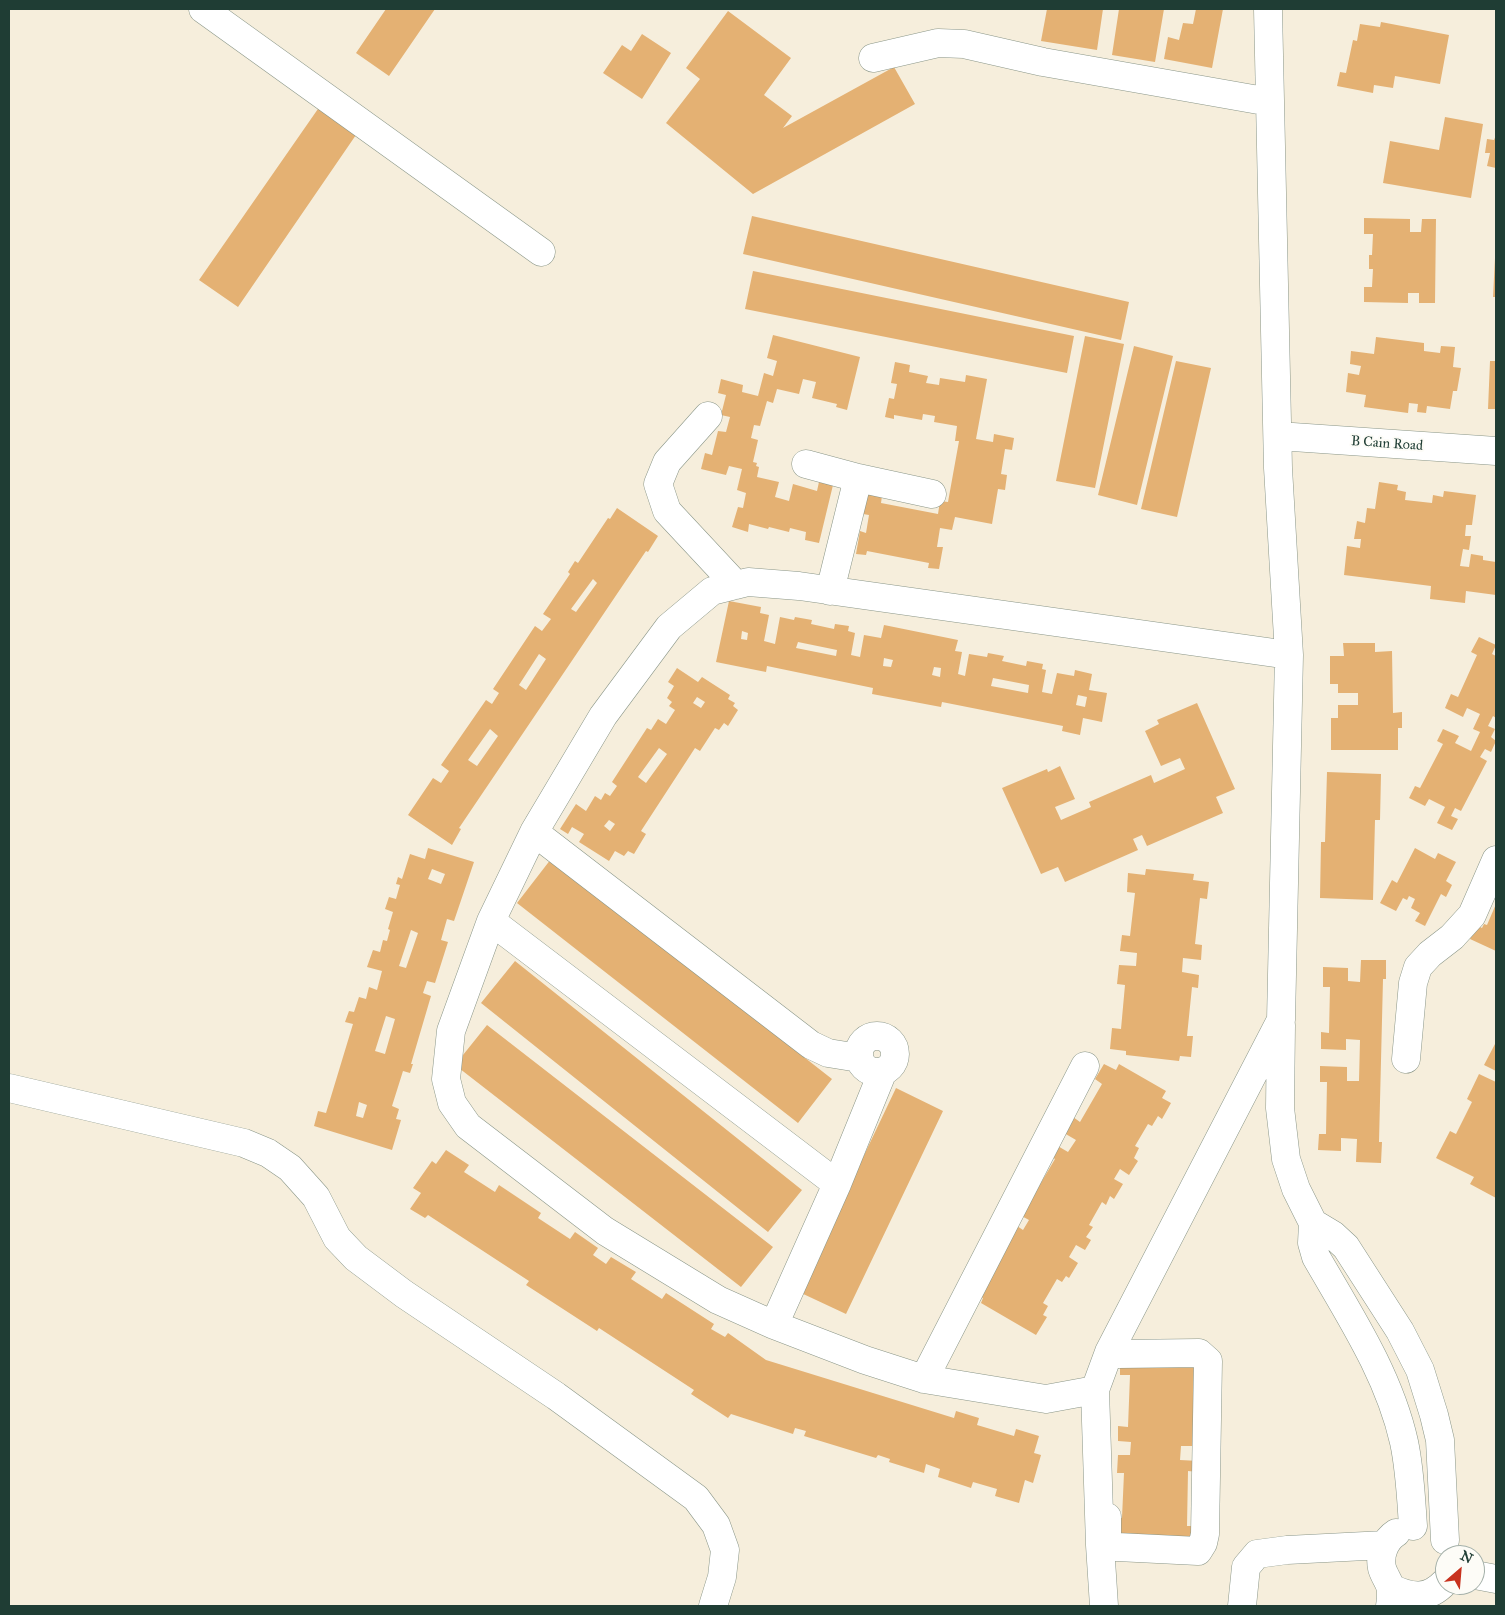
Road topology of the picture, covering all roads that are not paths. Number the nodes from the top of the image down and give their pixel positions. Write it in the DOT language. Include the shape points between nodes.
graph roads {
  1 [pos="203,9"];
  2 [pos="1268,9"];
  3 [pos="873,58"];
  4 [pos="1270,102"];
  5 [pos="541,252"];
  6 [pos="708,416"];
  7 [pos="1278,436"];
  8 [pos="1496,451"];
  9 [pos="806,464"];
  10 [pos="858,478"];
  11 [pos="932,494"];
  12 [pos="736,585"];
  13 [pos="830,591"];
  14 [pos="1289,654"];
  15 [pos="534,832"];
  16 [pos="1496,860"];
  17 [pos="492,921"];
  18 [pos="1281,1020"];
  19 [pos="1406,1059"];
  20 [pos="1085,1066"];
  21 [pos="9,1088"];
  22 [pos="837,1184"];
  23 [pos="1313,1223"];
  24 [pos="774,1325"];
  25 [pos="1410,1352"];
  26 [pos="1113,1353"];
  27 [pos="1376,1365"];
  28 [pos="924,1379"];
  29 [pos="1095,1390"];
  30 [pos="1413,1526"];
  31 [pos="1385,1545"];
  32 [pos="1446,1545"];
  33 [pos="1448,1545"];
  34 [pos="1433,1594"];
  35 [pos="1391,1597"];
  36 [pos="713,1606"];
  37 [pos="1104,1606"];
  38 [pos="1242,1606"];
  1 -- 5 [label="street"];
  2 -- 4 [label="street"];
  3 -- 4 [label="street" via="938,44 964,44 1043,62"];
  4 -- 7 [label="street"];
  6 -- 12 [label="street" via="667,462 658,484 667,511"];
  7 -- 8 [label="street, B Cain Road"];
  7 -- 14 [label="street"];
  9 -- 10 [label="street"];
  10 -- 11 [label="street"];
  10 -- 13 [label="street"];
  12 -- 13 [label="street" via="748,582"];
  12 -- 15 [label="street" via="712,591 669,627 603,716"];
  13 -- 14 [label="street"];
  14 -- 18 [label="street"];
  15 -- 17 [label="street"];
  15 -- 22 [label="street" via="812,1045 859,1058 860,1046 868,1037 886,1038 894,1046 895,1058 883,1071"];
  16 -- 19 [label="street" via="1472,915 1452,938 1418,967"];
  17 -- 22 [label="street"];
  17 -- 24 [label="street" via="451,1031 446,1078 452,1103 468,1126 605,1231 718,1300"];
  18 -- 23 [label="street" via="1280,1108 1286,1159"];
  18 -- 26 [label="street"];
  20 -- 28 [label="street"];
  21 -- 36 [label="street" via="244,1143 268,1153 290,1168 316,1197 337,1238 356,1258 556,1396 696,1498 716,1525 725,1550 722,1577"];
  22 -- 24 [label="street"];
  23 -- 25 [label="street" via="1346,1247"];
  23 -- 27 [label="street" via="1312,1243 1316,1257"];
  24 -- 28 [label="street"];
  25 -- 27 [label="street"];
  25 -- 33 [label="street" via="1420,1370 1440,1440"];
  26 -- 26 [label="street" via="1199,1353 1208,1361 1205,1534 1198,1551 1117,1547 1111,1545 1107,1537"];
  26 -- 29 [label="street"];
  27 -- 30 [label="street" via="1390,1395 1404,1442"];
  28 -- 29 [label="street" via="1046,1399"];
  29 -- 37 [label="street"];
  30 -- 31 [label="street" via="1392,1535"];
  30 -- 32 [label="street" via="1436,1532"];
  31 -- 35 [label="street" via="1382,1568"];
  31 -- 38 [label="street" via="1257,1554 1246,1567"];
  34 -- 35 [label="street"];
}
